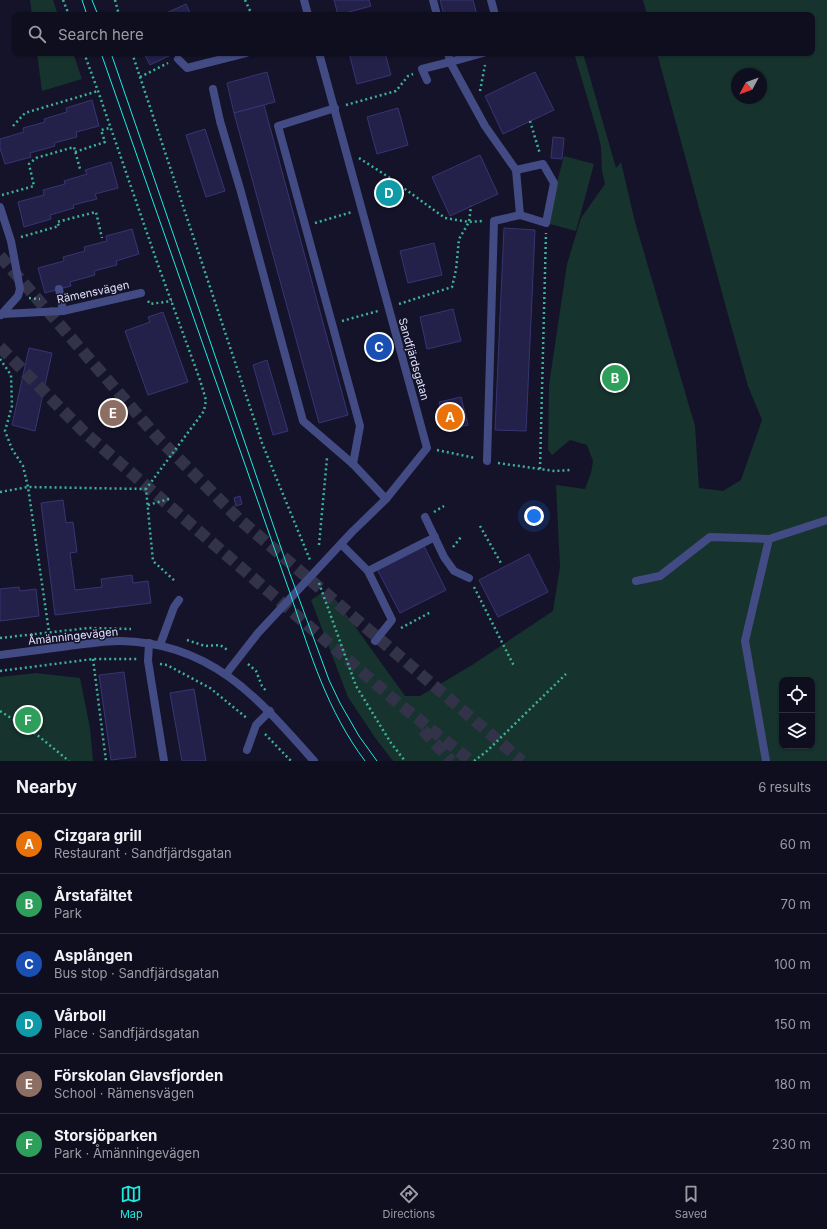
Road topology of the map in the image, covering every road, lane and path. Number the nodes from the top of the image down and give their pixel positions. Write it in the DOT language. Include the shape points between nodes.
graph roads {
  1 [pos="63,0"];
  2 [pos="114,0"];
  3 [pos="245,0"];
  4 [pos="304,0"];
  5 [pos="433,0"];
  6 [pos="491,0"];
  7 [pos="68,12"];
  8 [pos="119,12"];
  9 [pos="251,12"];
  10 [pos="307,12"];
  11 [pos="436,12"];
  12 [pos="494,12"];
  13 [pos="85,56"];
  14 [pos="133,56"];
  15 [pos="234,56"];
  16 [pos="320,56"];
  17 [pos="449,56"];
  18 [pos="485,56"];
  19 [pos="178,59"];
  20 [pos="450,62"];
  21 [pos="422,68"];
  22 [pos="140,77"];
  23 [pos="427,80"];
  24 [pos="98,90"];
  25 [pos="213,90"];
  26 [pos="335,108"];
  27 [pos="476,109"];
  28 [pos="530,121"];
  29 [pos="13,126"];
  30 [pos="110,128"];
  31 [pos="346,149"];
  32 [pos="75,152"];
  33 [pos="542,164"];
  34 [pos="80,169"];
  35 [pos="516,170"];
  36 [pos="0,196"];
  37 [pos="472,206"];
  38 [pos="0,207"];
  39 [pos="362,208"];
  40 [pos="520,215"];
  41 [pos="494,221"];
  42 [pos="469,222"];
  43 [pos="546,223"];
  44 [pos="305,225"];
  45 [pos="102,238"];
  46 [pos="11,240"];
  47 [pos="59,289"];
  48 [pos="141,294"];
  49 [pos="18,296"];
  50 [pos="47,300"];
  51 [pos="172,301"];
  52 [pos="388,308"];
  53 [pos="64,311"];
  54 [pos="1,315"];
  55 [pos="332,324"];
  56 [pos="0,359"];
  57 [pos="329,444"];
  58 [pos="487,461"];
  59 [pos="353,464"];
  60 [pos="540,469"];
  61 [pos="28,487"];
  62 [pos="146,489"];
  63 [pos="0,492"];
  64 [pos="169,499"];
  65 [pos="386,499"];
  66 [pos="148,505"];
  67 [pos="425,517"];
  68 [pos="827,520"];
  69 [pos="480,526"];
  70 [pos="435,537"];
  71 [pos="769,539"];
  72 [pos="341,544"];
  73 [pos="318,545"];
  74 [pos="501,563"];
  75 [pos="368,571"];
  76 [pos="315,572"];
  77 [pos="469,578"];
  78 [pos="636,581"];
  79 [pos="176,582"];
  80 [pos="179,600"];
  81 [pos="49,632"];
  82 [pos="375,641"];
  83 [pos="149,643"];
  84 [pos="160,645"];
  85 [pos="0,655"];
  86 [pos="93,659"];
  87 [pos="514,666"];
  88 [pos="226,674"];
  89 [pos="566,674"];
  90 [pos="0,711"];
  91 [pos="270,711"];
  92 [pos="247,750"];
  93 [pos="70,761"];
  94 [pos="106,761"];
  95 [pos="164,761"];
  96 [pos="314,761"];
  97 [pos="406,761"];
  98 [pos="474,761"];
  99 [pos="766,761"];
  1 -- 7 [label="path"];
  2 -- 8 [label="path"];
  3 -- 9 [label="path"];
  4 -- 10 [label="street"];
  5 -- 11 [label="street"];
  6 -- 12 [label="street"];
  13 -- 24 [label="path"];
  14 -- 22 [label="path"];
  15 -- 19 [label="street" via="187,68"];
  16 -- 26 [label="street, Sandfjärdsgatan"];
  17 -- 20 [label="street"];
  18 -- 20 [label="street"];
  18 -- 27 [label="path"];
  19 -- 22 [label="path"];
  20 -- 21 [label="street"];
  20 -- 27 [label="street"];
  21 -- 23 [label="street"];
  21 -- 26 [label="path" via="408,76 396,91"];
  22 -- 76 [label="path" via="262,443"];
  24 -- 29 [label="path" via="25,113"];
  24 -- 30 [label="path"];
  25 -- 57 [label="street" via="303,421"];
  26 -- 31 [label="street, Sandfjärdsgatan"];
  26 -- 44 [label="street" via="278,126"];
  27 -- 35 [label="street"];
  28 -- 33 [label="path"];
  30 -- 32 [label="path" via="101,130 105,142"];
  30 -- 51 [label="path"];
  31 -- 39 [label="street, Sandfjärdsgatan"];
  31 -- 42 [label="path" via="445,218"];
  32 -- 34 [label="path"];
  32 -- 36 [label="path" via="74,146 36,158 29,164 34,186"];
  33 -- 35 [label="street"];
  33 -- 43 [label="street" via="554,183"];
  35 -- 40 [label="street"];
  37 -- 42 [label="path"];
  38 -- 46 [label="street"];
  39 -- 44 [label="path"];
  39 -- 52 [label="street, Sandfjärdsgatan"];
  40 -- 41 [label="street"];
  40 -- 43 [label="street"];
  41 -- 42 [label="path"];
  41 -- 58 [label="street"];
  42 -- 52 [label="path" via="459,239 452,287"];
  43 -- 60 [label="path"];
  44 -- 55 [label="street"];
  45 -- 46 [label="path" via="96,212 57,222 59,226"];
  46 -- 49 [label="street" via="20,290"];
  47 -- 53 [label="street"];
  48 -- 51 [label="path" via="150,304"];
  48 -- 53 [label="street, Rämensvägen"];
  49 -- 50 [label="path"];
  49 -- 54 [label="street, Rämensvägen"];
  51 -- 62 [label="path" via="206,400 204,411"];
  52 -- 55 [label="path"];
  52 -- 65 [label="street, Sandfjärdsgatan" via="427,448"];
  53 -- 54 [label="street, Rämensvägen"];
  55 -- 59 [label="street" via="360,426"];
  56 -- 61 [label="path" via="11,376 12,406 5,431 12,449 23,466"];
  57 -- 59 [label="street"];
  57 -- 73 [label="path"];
  59 -- 65 [label="street"];
  61 -- 62 [label="path"];
  61 -- 63 [label="path"];
  61 -- 81 [label="path"];
  62 -- 66 [label="path"];
  64 -- 66 [label="path"];
  65 -- 72 [label="street, Sandfjärdsgatan"];
  66 -- 79 [label="path" via="153,561"];
  67 -- 70 [label="street"];
  68 -- 71 [label="street"];
  69 -- 74 [label="path"];
  70 -- 75 [label="street"];
  70 -- 77 [label="street" via="454,571"];
  71 -- 78 [label="street" via="710,536 660,576"];
  71 -- 99 [label="street" via="745,642"];
  72 -- 75 [label="street"];
  72 -- 76 [label="street, Sandfjärdsgatan"];
  75 -- 82 [label="street" via="392,620"];
  76 -- 88 [label="street, Sandfjärdsgatan" via="258,633"];
  76 -- 97 [label="path" via="356,686 391,744"];
  77 -- 87 [label="path"];
  80 -- 84 [label="street"];
  83 -- 84 [label="street, Åmänningevägen"];
  83 -- 85 [label="street, Åmänningevägen" via="120,641"];
  83 -- 95 [label="street" via="148,661"];
  84 -- 88 [label="street, Åmänningevägen" via="204,661"];
  86 -- 94 [label="path"];
  88 -- 91 [label="street, Åmänningevägen"];
  89 -- 98 [label="path"];
  90 -- 93 [label="path" via="36,734"];
  91 -- 92 [label="street" via="256,725"];
  91 -- 96 [label="street, Åmänningevägen"];
}
